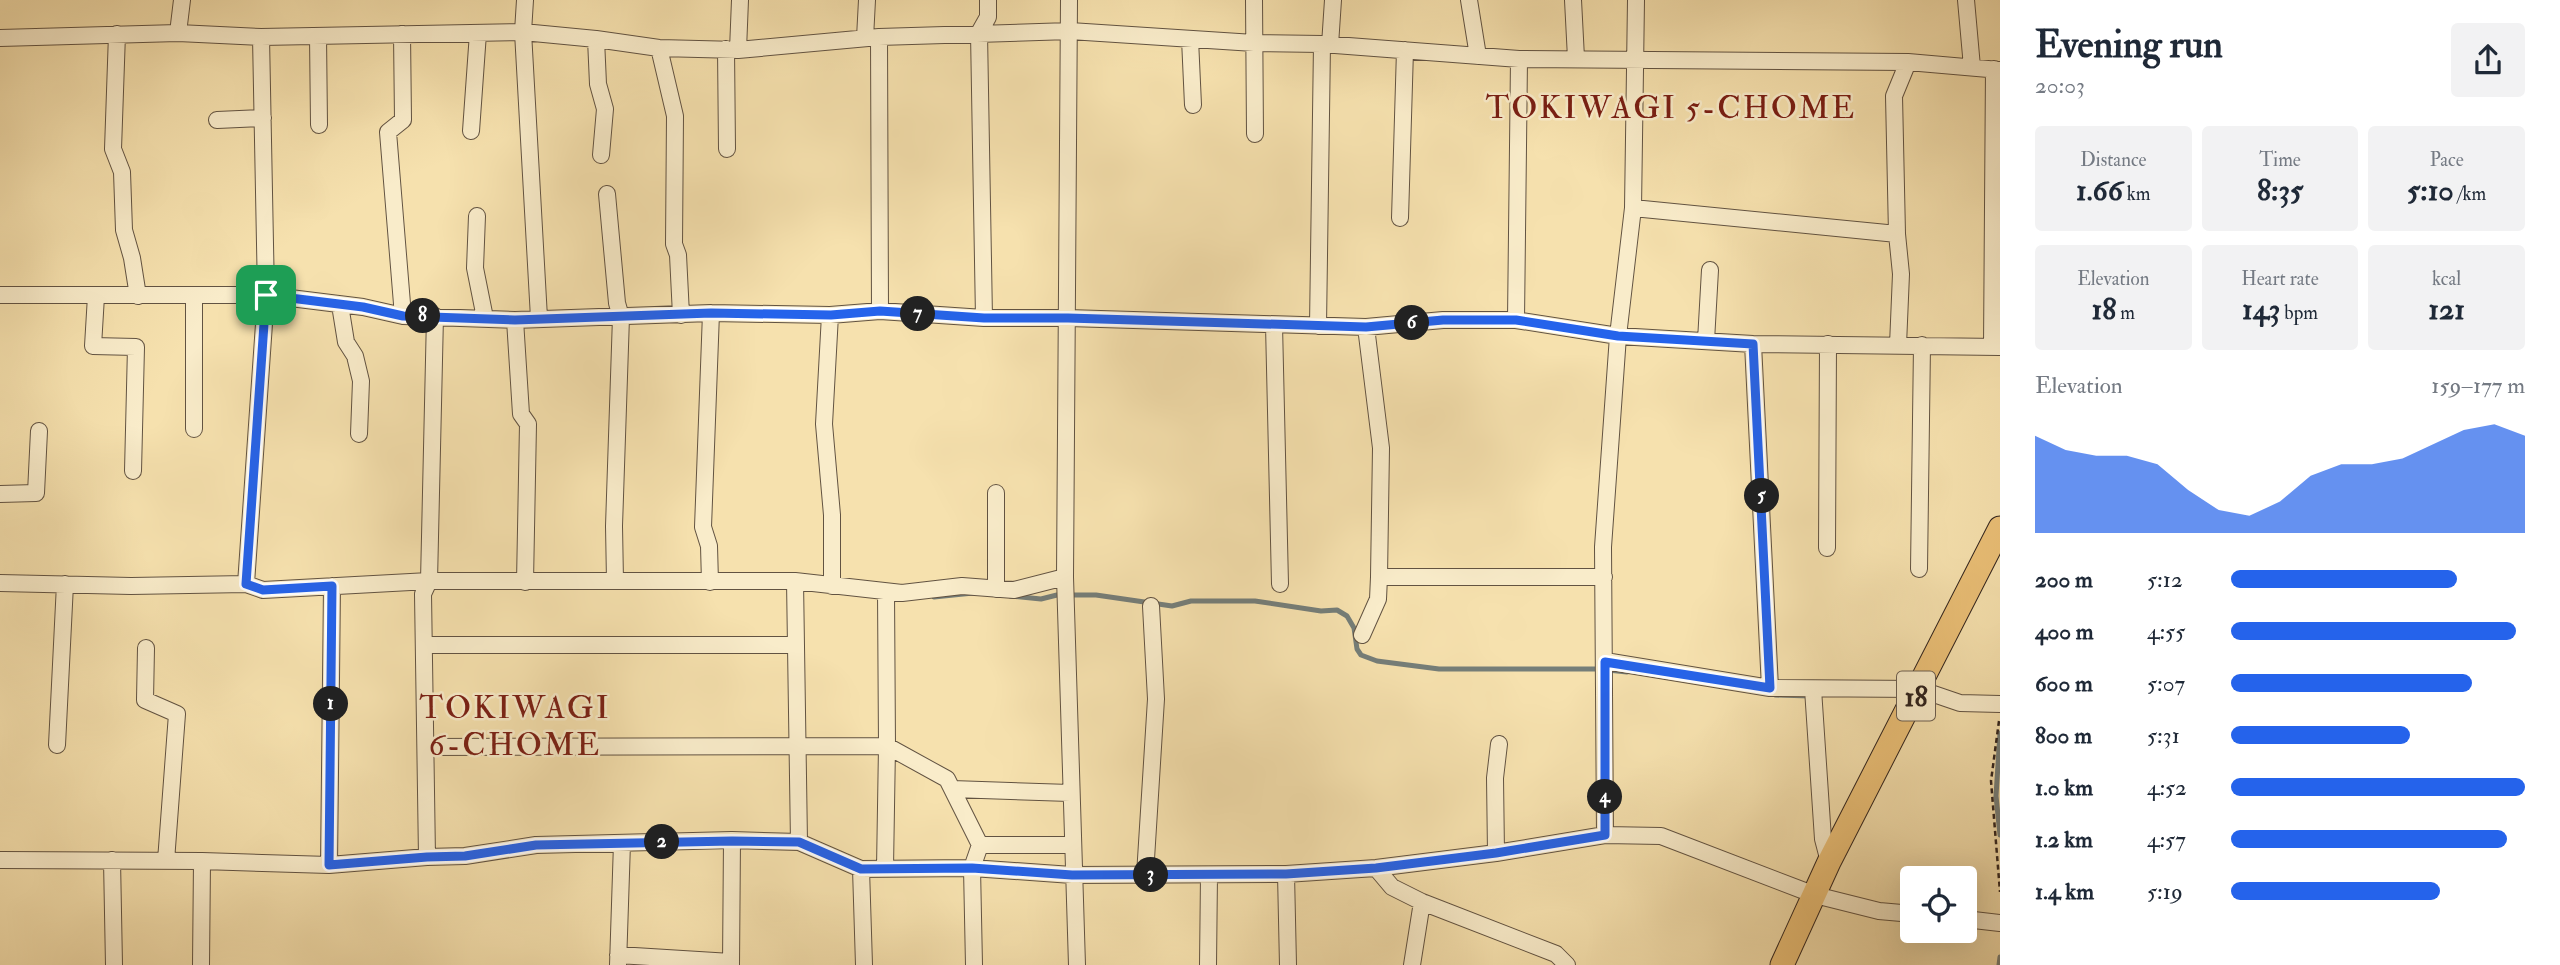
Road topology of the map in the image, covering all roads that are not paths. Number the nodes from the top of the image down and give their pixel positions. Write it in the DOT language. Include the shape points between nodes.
graph roads {
  1 [pos="182,0"];
  2 [pos="525,0"];
  3 [pos="740,0"];
  4 [pos="867,0"];
  5 [pos="988,0"];
  6 [pos="1069,0"];
  7 [pos="1254,0"];
  8 [pos="1333,0"];
  9 [pos="1469,0"];
  10 [pos="1573,0"];
  11 [pos="1636,0"];
  12 [pos="1966,0"];
  13 [pos="1070,31"];
  14 [pos="523,32"];
  15 [pos="178,33"];
  16 [pos="478,33"];
  17 [pos="979,33"];
  18 [pos="117,34"];
  19 [pos="402,34"];
  20 [pos="318,36"];
  21 [pos="261,37"];
  22 [pos="872,37"];
  23 [pos="0,38"];
  24 [pos="596,39"];
  25 [pos="1190,39"];
  26 [pos="1254,43"];
  27 [pos="1326,44"];
  28 [pos="659,48"];
  29 [pos="732,49"];
  30 [pos="1405,50"];
  31 [pos="1478,55"];
  32 [pos="1576,58"];
  33 [pos="1519,59"];
  34 [pos="1634,62"];
  35 [pos="1908,62"];
  36 [pos="1972,67"];
  37 [pos="1997,69"];
  38 [pos="1193,105"];
  39 [pos="263,118"];
  40 [pos="218,120"];
  41 [pos="319,125"];
  42 [pos="471,131"];
  43 [pos="1255,134"];
  44 [pos="727,149"];
  45 [pos="601,155"];
  46 [pos="607,194"];
  47 [pos="1633,208"];
  48 [pos="477,216"];
  49 [pos="1400,218"];
  50 [pos="1897,233"];
  51 [pos="1710,270"];
  52 [pos="0,295"];
  53 [pos="266,295"];
  54 [pos="96,296"];
  55 [pos="138,296"];
  56 [pos="194,296"];
  57 [pos="340,305"];
  58 [pos="880,311"];
  59 [pos="711,313"];
  60 [pos="681,315"];
  61 [pos="831,315"];
  62 [pos="403,316"];
  63 [pos="435,316"];
  64 [pos="621,317"];
  65 [pos="485,318"];
  66 [pos="540,318"];
  67 [pos="984,318"];
  68 [pos="1068,318"];
  69 [pos="515,320"];
  70 [pos="1516,320"];
  71 [pos="1274,325"];
  72 [pos="1318,326"];
  73 [pos="1366,327"];
  74 [pos="1618,336"];
  75 [pos="1706,341"];
  76 [pos="1753,344"];
  77 [pos="1828,344"];
  78 [pos="1898,345"];
  79 [pos="1922,345"];
  80 [pos="1996,347"];
  81 [pos="194,429"];
  82 [pos="39,431"];
  83 [pos="359,434"];
  84 [pos="133,471"];
  85 [pos="996,493"];
  86 [pos="0,494"];
  87 [pos="2000,528"];
  88 [pos="1827,548"];
  89 [pos="1919,569"];
  90 [pos="1065,577"];
  91 [pos="1379,577"];
  92 [pos="1604,577"];
  93 [pos="429,581"];
  94 [pos="615,581"];
  95 [pos="795,581"];
  96 [pos="524,582"];
  97 [pos="710,582"];
  98 [pos="0,583"];
  99 [pos="65,584"];
  100 [pos="246,584"];
  101 [pos="1280,584"];
  102 [pos="332,586"];
  103 [pos="832,586"];
  104 [pos="996,589"];
  105 [pos="886,592"];
  106 [pos="1150,606"];
  107 [pos="1363,635"];
  108 [pos="424,645"];
  109 [pos="796,645"];
  110 [pos="146,648"];
  111 [pos="1605,662"];
  112 [pos="1770,688"];
  113 [pos="1813,689"];
  114 [pos="1920,689"];
  115 [pos="2000,704"];
  116 [pos="1499,744"];
  117 [pos="57,745"];
  118 [pos="798,745"];
  119 [pos="887,746"];
  120 [pos="426,747"];
  121 [pos="952,789"];
  122 [pos="1070,793"];
  123 [pos="1605,835"];
  124 [pos="732,841"];
  125 [pos="799,842"];
  126 [pos="622,843"];
  127 [pos="980,845"];
  128 [pos="1072,845"];
  129 [pos="1496,853"];
  130 [pos="427,857"];
  131 [pos="0,860"];
  132 [pos="112,860"];
  133 [pos="166,861"];
  134 [pos="202,861"];
  135 [pos="1829,862"];
  136 [pos="329,865"];
  137 [pos="885,867"];
  138 [pos="972,868"];
  139 [pos="1376,868"];
  140 [pos="861,869"];
  141 [pos="1286,874"];
  142 [pos="1072,875"];
  143 [pos="1145,875"];
  144 [pos="1209,875"];
  145 [pos="1815,895"];
  146 [pos="1422,902"];
  147 [pos="1900,913"];
  148 [pos="1977,920"];
  149 [pos="2000,923"];
  150 [pos="618,960"];
  151 [pos="731,964"];
  152 [pos="114,965"];
  153 [pos="201,965"];
  154 [pos="864,965"];
  155 [pos="974,965"];
  156 [pos="1077,965"];
  157 [pos="1208,965"];
  158 [pos="1288,965"];
  159 [pos="1412,965"];
  160 [pos="1567,965"];
  161 [pos="1782,965"];
  1 -- 15 [label="street"];
  2 -- 14 [label="street"];
  3 -- 29 [label="street"];
  4 -- 22 [label="street"];
  5 -- 17 [label="street" via="988,17"];
  6 -- 13 [label="street"];
  7 -- 26 [label="street"];
  8 -- 27 [label="street"];
  9 -- 31 [label="street"];
  10 -- 32 [label="street"];
  11 -- 34 [label="street"];
  12 -- 36 [label="street"];
  13 -- 17 [label="street"];
  13 -- 25 [label="street"];
  13 -- 68 [label="street"];
  14 -- 16 [label="street"];
  14 -- 24 [label="street"];
  14 -- 66 [label="street"];
  15 -- 18 [label="street"];
  15 -- 21 [label="street"];
  16 -- 19 [label="street"];
  16 -- 42 [label="street"];
  17 -- 22 [label="street"];
  17 -- 67 [label="street"];
  18 -- 23 [label="street"];
  18 -- 55 [label="street" via="113,149 122,172 124,230"];
  19 -- 20 [label="street"];
  19 -- 62 [label="street" via="403,120 388,132"];
  20 -- 21 [label="street"];
  20 -- 41 [label="street"];
  21 -- 39 [label="street"];
  22 -- 29 [label="street"];
  22 -- 58 [label="street"];
  24 -- 28 [label="street"];
  24 -- 45 [label="street" via="598,84 605,109"];
  25 -- 26 [label="street"];
  25 -- 38 [label="street"];
  26 -- 27 [label="street"];
  26 -- 43 [label="street"];
  27 -- 30 [label="street"];
  27 -- 72 [label="street"];
  28 -- 29 [label="street"];
  28 -- 60 [label="street" via="675,116 674,244"];
  29 -- 44 [label="street"];
  30 -- 31 [label="street"];
  30 -- 49 [label="street"];
  31 -- 33 [label="street"];
  32 -- 33 [label="street"];
  32 -- 34 [label="street"];
  33 -- 70 [label="street"];
  34 -- 35 [label="street"];
  34 -- 47 [label="street"];
  35 -- 36 [label="street"];
  35 -- 50 [label="street" via="1894,96"];
  36 -- 37 [label="street"];
  37 -- 80 [label="street"];
  39 -- 40 [label="street"];
  39 -- 53 [label="street"];
  46 -- 64 [label="street"];
  47 -- 50 [label="street"];
  47 -- 74 [label="street"];
  48 -- 65 [label="street" via="475,268"];
  50 -- 78 [label="street" via="1901,274"];
  51 -- 75 [label="street"];
  52 -- 54 [label="street"];
  53 -- 56 [label="street"];
  53 -- 57 [label="street"];
  53 -- 100 [label="street"];
  54 -- 55 [label="street"];
  54 -- 84 [label="street" via="93,346 136,347"];
  55 -- 56 [label="street"];
  56 -- 81 [label="street"];
  57 -- 62 [label="street"];
  57 -- 83 [label="street" via="346,342 361,381"];
  58 -- 61 [label="street"];
  58 -- 67 [label="street"];
  59 -- 60 [label="street"];
  59 -- 61 [label="street"];
  59 -- 97 [label="street" via="703,527 709,546"];
  60 -- 64 [label="street"];
  61 -- 103 [label="street" via="824,424"];
  62 -- 63 [label="street"];
  63 -- 65 [label="street"];
  63 -- 93 [label="street"];
  64 -- 66 [label="street"];
  64 -- 94 [label="street"];
  65 -- 69 [label="street"];
  66 -- 69 [label="street"];
  67 -- 68 [label="street"];
  68 -- 71 [label="street"];
  68 -- 90 [label="street"];
  69 -- 96 [label="street" via="521,414 528,424"];
  70 -- 73 [label="street"];
  70 -- 74 [label="street"];
  71 -- 72 [label="street"];
  71 -- 101 [label="street"];
  72 -- 73 [label="street"];
  73 -- 91 [label="street" via="1381,448"];
  74 -- 75 [label="street"];
  74 -- 92 [label="street" via="1604,513"];
  75 -- 76 [label="street"];
  76 -- 77 [label="street"];
  76 -- 112 [label="street"];
  77 -- 78 [label="street"];
  77 -- 88 [label="street"];
  78 -- 79 [label="street"];
  79 -- 80 [label="street"];
  79 -- 89 [label="street"];
  82 -- 86 [label="street" via="36,493"];
  85 -- 104 [label="street"];
  87 -- 114 [label="highway, 18"];
  90 -- 104 [label="street" via="1014,590"];
  90 -- 122 [label="street"];
  91 -- 92 [label="street"];
  91 -- 107 [label="street" via="1378,599"];
  92 -- 111 [label="street"];
  93 -- 96 [label="street"];
  93 -- 102 [label="street"];
  93 -- 108 [label="street" via="424,594"];
  94 -- 96 [label="street"];
  94 -- 97 [label="street"];
  95 -- 97 [label="street"];
  95 -- 103 [label="street"];
  95 -- 109 [label="street"];
  98 -- 99 [label="street"];
  99 -- 100 [label="street"];
  99 -- 117 [label="street"];
  100 -- 102 [label="street" via="263,590"];
  102 -- 136 [label="street"];
  103 -- 105 [label="street"];
  104 -- 105 [label="street" via="962,586"];
  105 -- 119 [label="street"];
  106 -- 143 [label="street" via="1156,699"];
  108 -- 109 [label="street"];
  108 -- 120 [label="street"];
  109 -- 118 [label="street"];
  110 -- 133 [label="street" via="145,700 177,714"];
  111 -- 112 [label="street"];
  111 -- 123 [label="street"];
  112 -- 113 [label="street"];
  113 -- 114 [label="street"];
  113 -- 135 [label="street" via="1823,839"];
  114 -- 115 [label="street" via="1960,703"];
  114 -- 135 [label="highway, 18"];
  116 -- 129 [label="street"];
  118 -- 119 [label="street"];
  118 -- 120 [label="street"];
  118 -- 125 [label="street"];
  119 -- 121 [label="street" via="947,779"];
  119 -- 137 [label="street"];
  120 -- 130 [label="street"];
  121 -- 122 [label="street"];
  121 -- 127 [label="street"];
  122 -- 128 [label="street"];
  123 -- 129 [label="street"];
  123 -- 145 [label="street" via="1661,836"];
  124 -- 125 [label="street"];
  124 -- 126 [label="street"];
  124 -- 151 [label="street"];
  125 -- 140 [label="street"];
  126 -- 130 [label="street" via="536,845"];
  126 -- 150 [label="street"];
  127 -- 128 [label="street"];
  127 -- 138 [label="street"];
  128 -- 142 [label="street"];
  129 -- 139 [label="street"];
  130 -- 136 [label="street"];
  131 -- 132 [label="street"];
  132 -- 133 [label="street"];
  132 -- 152 [label="street"];
  133 -- 134 [label="street"];
  134 -- 136 [label="street"];
  134 -- 153 [label="street"];
  135 -- 145 [label="highway, 18"];
  137 -- 138 [label="street"];
  137 -- 140 [label="street"];
  138 -- 142 [label="street"];
  138 -- 155 [label="street"];
  139 -- 141 [label="street"];
  139 -- 146 [label="street" via="1392,887"];
  140 -- 154 [label="street"];
  141 -- 144 [label="street"];
  141 -- 158 [label="street"];
  142 -- 143 [label="street"];
  142 -- 156 [label="street"];
  143 -- 144 [label="street"];
  144 -- 157 [label="street"];
  145 -- 147 [label="street"];
  145 -- 161 [label="highway, 18"];
  146 -- 159 [label="street"];
  146 -- 160 [label="street" via="1556,954"];
  148 -- 149 [label="street"];
  150 -- 151 [label="street"];
}
